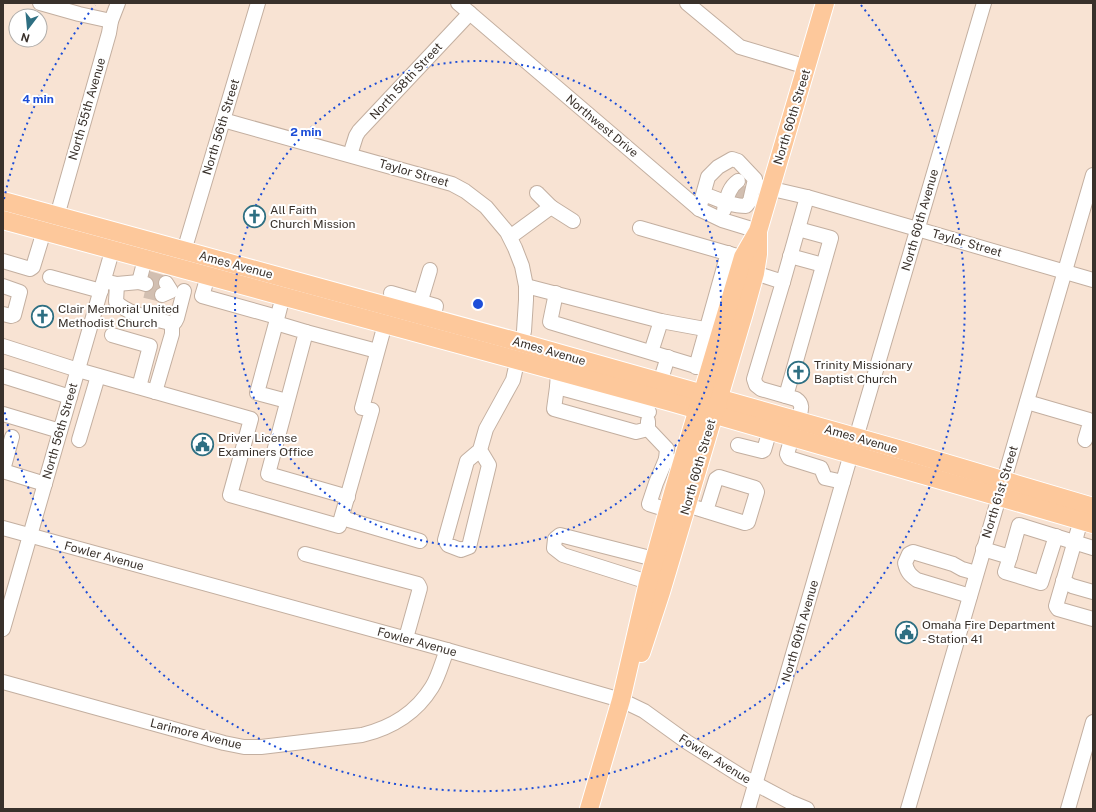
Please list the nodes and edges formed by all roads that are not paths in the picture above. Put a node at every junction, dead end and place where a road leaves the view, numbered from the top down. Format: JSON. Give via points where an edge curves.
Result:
{"nodes":[{"id":1,"x":40,"y":3,"type":"edge"},
{"id":2,"x":118,"y":3,"type":"edge"},
{"id":3,"x":258,"y":3,"type":"edge"},
{"id":4,"x":458,"y":3,"type":"edge"},
{"id":5,"x":687,"y":3,"type":"edge"},
{"id":6,"x":826,"y":3,"type":"edge"},
{"id":7,"x":984,"y":3,"type":"edge"},
{"id":8,"x":470,"y":13,"type":"junction"},
{"id":9,"x":111,"y":21,"type":"junction"},
{"id":10,"x":807,"y":67,"type":"junction"},
{"id":11,"x":223,"y":120,"type":"junction"},
{"id":12,"x":350,"y":155,"type":"junction"},
{"id":13,"x":1093,"y":175,"type":"edge"},
{"id":14,"x":748,"y":192,"type":"junction"},
{"id":15,"x":537,"y":193,"type":"dead end"},
{"id":16,"x":704,"y":194,"type":"junction"},
{"id":17,"x":807,"y":197,"type":"junction"},
{"id":18,"x":3,"y":201,"type":"edge"},
{"id":19,"x":552,"y":207,"type":"junction"},
{"id":20,"x":699,"y":209,"type":"junction"},
{"id":21,"x":57,"y":216,"type":"junction"},
{"id":22,"x":3,"y":220,"type":"edge"},
{"id":23,"x":722,"y":220,"type":"junction"},
{"id":24,"x":573,"y":221,"type":"dead end"},
{"id":25,"x":640,"y":228,"type":"dead end"},
{"id":26,"x":798,"y":229,"type":"junction"},
{"id":27,"x":918,"y":229,"type":"junction"},
{"id":28,"x":44,"y":231,"type":"junction"},
{"id":29,"x":758,"y":231,"type":"junction"},
{"id":30,"x":118,"y":233,"type":"junction"},
{"id":31,"x":510,"y":237,"type":"junction"},
{"id":32,"x":113,"y":250,"type":"junction"},
{"id":33,"x":184,"y":251,"type":"junction"},
{"id":34,"x":736,"y":255,"type":"junction"},
{"id":35,"x":790,"y":256,"type":"junction"},
{"id":36,"x":145,"y":259,"type":"junction"},
{"id":37,"x":3,"y":261,"type":"edge"},
{"id":38,"x":823,"y":265,"type":"junction"},
{"id":39,"x":184,"y":269,"type":"junction"},
{"id":40,"x":430,"y":270,"type":"dead end"},
{"id":41,"x":1065,"y":271,"type":"junction"},
{"id":42,"x":755,"y":273,"type":"junction"},
{"id":43,"x":208,"y":276,"type":"junction"},
{"id":44,"x":50,"y":277,"type":"dead end"},
{"id":45,"x":1093,"y":280,"type":"edge"},
{"id":46,"x":783,"y":282,"type":"junction"},
{"id":47,"x":107,"y":285,"type":"junction"},
{"id":48,"x":3,"y":286,"type":"edge"},
{"id":49,"x":526,"y":286,"type":"junction"},
{"id":50,"x":171,"y":290,"type":"junction"},
{"id":51,"x":391,"y":293,"type":"dead end"},
{"id":52,"x":556,"y":293,"type":"junction"},
{"id":53,"x":202,"y":296,"type":"junction"},
{"id":54,"x":283,"y":296,"type":"junction"},
{"id":55,"x":423,"y":312,"type":"junction"},
{"id":56,"x":9,"y":314,"type":"edge"},
{"id":57,"x":276,"y":320,"type":"junction"},
{"id":58,"x":661,"y":320,"type":"junction"},
{"id":59,"x":170,"y":323,"type":"junction"},
{"id":60,"x":385,"y":324,"type":"junction"},
{"id":61,"x":714,"y":330,"type":"junction"},
{"id":62,"x":306,"y":332,"type":"junction"},
{"id":63,"x":112,"y":335,"type":"dead end"},
{"id":64,"x":3,"y":346,"type":"edge"},
{"id":65,"x":377,"y":351,"type":"junction"},
{"id":66,"x":520,"y":352,"type":"junction"},
{"id":67,"x":651,"y":352,"type":"junction"},
{"id":68,"x":668,"y":358,"type":"junction"},
{"id":69,"x":702,"y":368,"type":"junction"},
{"id":70,"x":78,"y":370,"type":"junction"},
{"id":71,"x":3,"y":376,"type":"edge"},
{"id":72,"x":98,"y":376,"type":"junction"},
{"id":73,"x":558,"y":379,"type":"junction"},
{"id":74,"x":139,"y":387,"type":"junction"},
{"id":75,"x":155,"y":392,"type":"junction"},
{"id":76,"x":782,"y":395,"type":"junction"},
{"id":77,"x":70,"y":397,"type":"junction"},
{"id":78,"x":653,"y":397,"type":"junction"},
{"id":79,"x":287,"y":401,"type":"junction"},
{"id":80,"x":1027,"y":402,"type":"junction"},
{"id":81,"x":708,"y":404,"type":"junction"},
{"id":82,"x":3,"y":414,"type":"edge"},
{"id":83,"x":648,"y":429,"type":"junction"},
{"id":84,"x":795,"y":429,"type":"junction"},
{"id":85,"x":770,"y":430,"type":"junction"},
{"id":86,"x":60,"y":431,"type":"junction"},
{"id":87,"x":12,"y":437,"type":"dead end"},
{"id":88,"x":79,"y":440,"type":"dead end"},
{"id":89,"x":1085,"y":440,"type":"dead end"},
{"id":90,"x":738,"y":445,"type":"dead end"},
{"id":91,"x":854,"y":446,"type":"junction"},
{"id":92,"x":480,"y":450,"type":"junction"},
{"id":93,"x":674,"y":462,"type":"junction"},
{"id":94,"x":3,"y":470,"type":"edge"},
{"id":95,"x":843,"y":482,"type":"junction"},
{"id":96,"x":45,"y":484,"type":"junction"},
{"id":97,"x":1001,"y":488,"type":"junction"},
{"id":98,"x":348,"y":497,"type":"junction"},
{"id":99,"x":687,"y":505,"type":"junction"},
{"id":100,"x":1093,"y":507,"type":"edge"},
{"id":101,"x":668,"y":510,"type":"junction"},
{"id":102,"x":706,"y":511,"type":"dead end"},
{"id":103,"x":342,"y":518,"type":"junction"},
{"id":104,"x":1087,"y":522,"type":"edge"},
{"id":105,"x":3,"y":528,"type":"edge"},
{"id":106,"x":30,"y":536,"type":"junction"},
{"id":107,"x":1054,"y":536,"type":"junction"},
{"id":108,"x":420,"y":540,"type":"dead end"},
{"id":109,"x":1074,"y":542,"type":"junction"},
{"id":110,"x":1093,"y":548,"type":"edge"},
{"id":111,"x":983,"y":549,"type":"junction"},
{"id":112,"x":305,"y":554,"type":"dead end"},
{"id":113,"x":654,"y":560,"type":"junction"},
{"id":114,"x":1008,"y":562,"type":"junction"},
{"id":115,"x":976,"y":573,"type":"junction"},
{"id":116,"x":1063,"y":581,"type":"junction"},
{"id":117,"x":648,"y":582,"type":"junction"},
{"id":118,"x":1093,"y":592,"type":"edge"},
{"id":119,"x":970,"y":596,"type":"junction"},
{"id":120,"x":1093,"y":619,"type":"edge"},
{"id":121,"x":3,"y":629,"type":"edge"},
{"id":122,"x":406,"y":638,"type":"junction"},
{"id":123,"x":447,"y":650,"type":"junction"},
{"id":124,"x":3,"y":682,"type":"edge"},
{"id":125,"x":621,"y":700,"type":"junction"},
{"id":126,"x":1093,"y":722,"type":"edge"},
{"id":127,"x":755,"y":784,"type":"junction"},
{"id":128,"x":589,"y":809,"type":"edge"},
{"id":129,"x":748,"y":809,"type":"edge"},
{"id":130,"x":807,"y":809,"type":"edge"},
{"id":131,"x":908,"y":809,"type":"edge"},
{"id":132,"x":1068,"y":809,"type":"edge"}],
"edges":[{"from":1,"to":9,"type":"street"},
{"from":2,"to":9,"type":"street","name":"North 55th Avenue"},
{"from":3,"to":11,"type":"street","name":"North 56th Street"},
{"from":4,"to":8,"type":"street","name":"Northwest Drive"},
{"from":5,"to":10,"type":"street","via":[[740,47]]},
{"from":6,"to":10,"type":"main road","name":"North 60th Street"},
{"from":7,"to":27,"type":"street","name":"North 60th Avenue"},
{"from":8,"to":12,"type":"street","name":"North 58th Street","via":[[359,130]]},
{"from":8,"to":20,"type":"street","name":"Northwest Drive"},
{"from":9,"to":21,"type":"street","name":"North 55th Avenue"},
{"from":10,"to":14,"type":"main road","name":"North 60th Street"},
{"from":11,"to":12,"type":"street","name":"Taylor Street"},
{"from":11,"to":33,"type":"street","name":"North 56th Street"},
{"from":12,"to":31,"type":"street","name":"Taylor Street","via":[[452,184],[486,207]]},
{"from":13,"to":41,"type":"street","name":"North 61st Street"},
{"from":14,"to":16,"type":"street","name":"Taylor Street"},
{"from":14,"to":16,"type":"street","via":[[738,161],[732,159],[708,177]]},
{"from":14,"to":17,"type":"street","name":"Taylor Street"},
{"from":14,"to":23,"type":"street"},
{"from":14,"to":29,"type":"main road","name":"North 60th Street"},
{"from":15,"to":19,"type":"street"},
{"from":16,"to":20,"type":"street"},
{"from":17,"to":26,"type":"street"},
{"from":17,"to":27,"type":"street","name":"Taylor Street"},
{"from":18,"to":21,"type":"main road","name":"Ames Avenue"},
{"from":19,"to":24,"type":"street"},
{"from":19,"to":31,"type":"street"},
{"from":20,"to":23,"type":"street","name":"Northwest Drive"},
{"from":21,"to":30,"type":"main road","name":"Ames Avenue"},
{"from":22,"to":28,"type":"main road","name":"Ames Avenue"},
{"from":23,"to":29,"type":"street","name":"Northwest Drive"},
{"from":25,"to":34,"type":"street"},
{"from":26,"to":35,"type":"street"},
{"from":26,"to":38,"type":"street","via":[[831,238]]},
{"from":27,"to":41,"type":"street","name":"Taylor Street"},
{"from":27,"to":91,"type":"street","name":"North 60th Avenue"},
{"from":28,"to":32,"type":"main road","name":"Ames Avenue"},
{"from":28,"to":37,"type":"street","via":[[33,267],[30,269]]},
{"from":29,"to":34,"type":"main road","name":"North 60th Street"},
{"from":29,"to":42,"type":"main road","name":"North 60th Street"},
{"from":30,"to":32,"type":"street","name":"North 56th Street"},
{"from":30,"to":33,"type":"main road","name":"Ames Avenue"},
{"from":31,"to":49,"type":"street","name":"Taylor Street","via":[[522,266]]},
{"from":32,"to":36,"type":"main road","name":"Ames Avenue"},
{"from":32,"to":47,"type":"street","name":"North 56th Street"},
{"from":33,"to":55,"type":"main road","name":"Ames Avenue"},
{"from":34,"to":61,"type":"main road","name":"North 60th Street"},
{"from":35,"to":38,"type":"street"},
{"from":35,"to":46,"type":"street"},
{"from":36,"to":39,"type":"main road","name":"Ames Avenue"},
{"from":36,"to":47,"type":"street","via":[[144,284]]},
{"from":38,"to":76,"type":"street","via":[[800,346],[789,354]]},
{"from":39,"to":43,"type":"main road","name":"Ames Avenue"},
{"from":39,"to":50,"type":"street"},
{"from":40,"to":55,"type":"street"},
{"from":41,"to":45,"type":"street","name":"Taylor Street"},
{"from":41,"to":80,"type":"street","name":"North 61st Street"},
{"from":42,"to":46,"type":"street"},
{"from":42,"to":81,"type":"main road","name":"North 60th Street"},
{"from":43,"to":53,"type":"street"},
{"from":43,"to":54,"type":"main road","name":"Ames Avenue"},
{"from":44,"to":47,"type":"street"},
{"from":46,"to":76,"type":"street","via":[[754,379],[761,389]]},
{"from":47,"to":59,"type":"street","via":[[116,302],[126,311]]},
{"from":47,"to":70,"type":"street","name":"North 56th Street"},
{"from":48,"to":56,"type":"street","via":[[20,292]]},
{"from":49,"to":52,"type":"street"},
{"from":49,"to":66,"type":"street","name":"Taylor Street"},
{"from":50,"to":53,"type":"street"},
{"from":50,"to":59,"type":"street","via":[[177,318],[175,322]]},
{"from":51,"to":55,"type":"street"},
{"from":52,"to":58,"type":"street"},
{"from":52,"to":67,"type":"street","via":[[550,322]]},
{"from":53,"to":57,"type":"street"},
{"from":54,"to":57,"type":"street"},
{"from":54,"to":60,"type":"main road","name":"Ames Avenue"},
{"from":55,"to":66,"type":"main road","name":"Ames Avenue"},
{"from":57,"to":62,"type":"street"},
{"from":57,"to":79,"type":"street","via":[[257,393]]},
{"from":58,"to":61,"type":"street"},
{"from":58,"to":67,"type":"street"},
{"from":59,"to":75,"type":"street","via":[[172,334]]},
{"from":60,"to":65,"type":"street"},
{"from":60,"to":66,"type":"main road","name":"Ames Avenue"},
{"from":61,"to":69,"type":"main road","name":"North 60th Street"},
{"from":62,"to":65,"type":"street"},
{"from":62,"to":79,"type":"street"},
{"from":63,"to":74,"type":"street","via":[[150,346]]},
{"from":64,"to":70,"type":"street"},
{"from":65,"to":98,"type":"street","via":[[362,408],[372,410]]},
{"from":66,"to":73,"type":"main road","name":"Ames Avenue"},
{"from":66,"to":78,"type":"main road","name":"Ames Avenue"},
{"from":66,"to":92,"type":"street","name":"Taylor Street","via":[[513,380],[486,429]]},
{"from":67,"to":68,"type":"street"},
{"from":68,"to":69,"type":"street"},
{"from":68,"to":78,"type":"street"},
{"from":69,"to":81,"type":"main road","name":"North 60th Street"},
{"from":70,"to":72,"type":"street"},
{"from":70,"to":77,"type":"street","name":"North 56th Street"},
{"from":71,"to":77,"type":"street"},
{"from":72,"to":74,"type":"street"},
{"from":72,"to":88,"type":"street"},
{"from":73,"to":78,"type":"main road","name":"Ames Avenue"},
{"from":73,"to":83,"type":"street","via":[[554,409],[636,432]]},
{"from":74,"to":75,"type":"street"},
{"from":75,"to":103,"type":"street","via":[[251,419],[230,495],[340,526]]},
{"from":76,"to":84,"type":"street","via":[[796,398],[801,402]]},
{"from":77,"to":86,"type":"street","name":"North 56th Street"},
{"from":78,"to":81,"type":"main road","name":"Ames Avenue"},
{"from":78,"to":83,"type":"street"},
{"from":79,"to":98,"type":"street","via":[[268,474]]},
{"from":80,"to":89,"type":"street","via":[[1089,420]]},
{"from":80,"to":97,"type":"street","name":"North 61st Street"},
{"from":81,"to":84,"type":"main road","name":"Ames Avenue"},
{"from":81,"to":85,"type":"main road","name":"Ames Avenue"},
{"from":81,"to":93,"type":"main road","name":"North 60th Street"},
{"from":81,"to":99,"type":"main road","name":"North 60th Street"},
{"from":82,"to":86,"type":"street"},
{"from":83,"to":93,"type":"street","via":[[667,449]]},
{"from":84,"to":85,"type":"main road","name":"Ames Avenue"},
{"from":84,"to":91,"type":"main road","name":"Ames Avenue"},
{"from":84,"to":95,"type":"street","via":[[787,454],[789,458],[821,468],[826,478]]},
{"from":85,"to":90,"type":"street","via":[[762,452]]},
{"from":86,"to":96,"type":"street","name":"North 56th Street"},
{"from":87,"to":94,"type":"street"},
{"from":91,"to":95,"type":"street","name":"North 60th Avenue"},
{"from":91,"to":97,"type":"main road","name":"Ames Avenue"},
{"from":92,"to":92,"type":"street","via":[[467,461],[445,540],[448,546],[461,550],[469,547],[489,465]]},
{"from":93,"to":101,"type":"main road","name":"North 60th Street"},
{"from":93,"to":101,"type":"street","via":[[656,483],[649,504]]},
{"from":94,"to":96,"type":"street"},
{"from":95,"to":127,"type":"street","name":"North 60th Avenue"},
{"from":96,"to":106,"type":"street","name":"North 56th Street"},
{"from":97,"to":100,"type":"main road","name":"Ames Avenue"},
{"from":97,"to":104,"type":"main road","name":"Ames Avenue"},
{"from":97,"to":111,"type":"street","name":"North 61st Street"},
{"from":98,"to":103,"type":"street"},
{"from":99,"to":102,"type":"street"},
{"from":99,"to":125,"type":"main road","name":"North 60th Street","via":[[646,641]]},
{"from":101,"to":113,"type":"main road","name":"North 60th Street"},
{"from":103,"to":108,"type":"street"},
{"from":104,"to":109,"type":"street"},
{"from":105,"to":106,"type":"street","name":"Fowler Avenue"},
{"from":106,"to":121,"type":"street","name":"North 56th Street"},
{"from":106,"to":122,"type":"street","name":"Fowler Avenue"},
{"from":107,"to":109,"type":"street"},
{"from":107,"to":114,"type":"street","via":[[1042,568],[1034,576]]},
{"from":107,"to":114,"type":"street","via":[[1019,525]]},
{"from":109,"to":110,"type":"street"},
{"from":109,"to":116,"type":"street"},
{"from":111,"to":114,"type":"street"},
{"from":111,"to":115,"type":"street","name":"North 61st Street"},
{"from":112,"to":122,"type":"street","via":[[418,584],[420,588]]},
{"from":113,"to":117,"type":"main road","name":"North 60th Street"},
{"from":113,"to":117,"type":"street","via":[[560,535],[555,539],[554,548],[563,555]]},
{"from":115,"to":119,"type":"street","name":"North 61st Street"},
{"from":115,"to":119,"type":"street","via":[[913,552],[904,564],[910,575],[917,580]]},
{"from":116,"to":118,"type":"street"},
{"from":116,"to":120,"type":"street","via":[[1056,606],[1058,609]]},
{"from":117,"to":125,"type":"main road","name":"North 60th Street"},
{"from":119,"to":131,"type":"street","name":"North 61st Street"},
{"from":122,"to":123,"type":"street","name":"Fowler Avenue"},
{"from":123,"to":124,"type":"street","name":"Larimore Avenue","via":[[437,678],[426,696],[411,712],[389,726],[362,735],[261,747],[224,743]]},
{"from":123,"to":125,"type":"street","name":"Fowler Avenue"},
{"from":125,"to":127,"type":"street","name":"Fowler Avenue","via":[[644,711],[687,742]]},
{"from":125,"to":128,"type":"main road","name":"North 60th Street"},
{"from":126,"to":132,"type":"street"},
{"from":127,"to":129,"type":"street","name":"North 60th Avenue"},
{"from":127,"to":130,"type":"street","name":"Fowler Avenue"}]}
